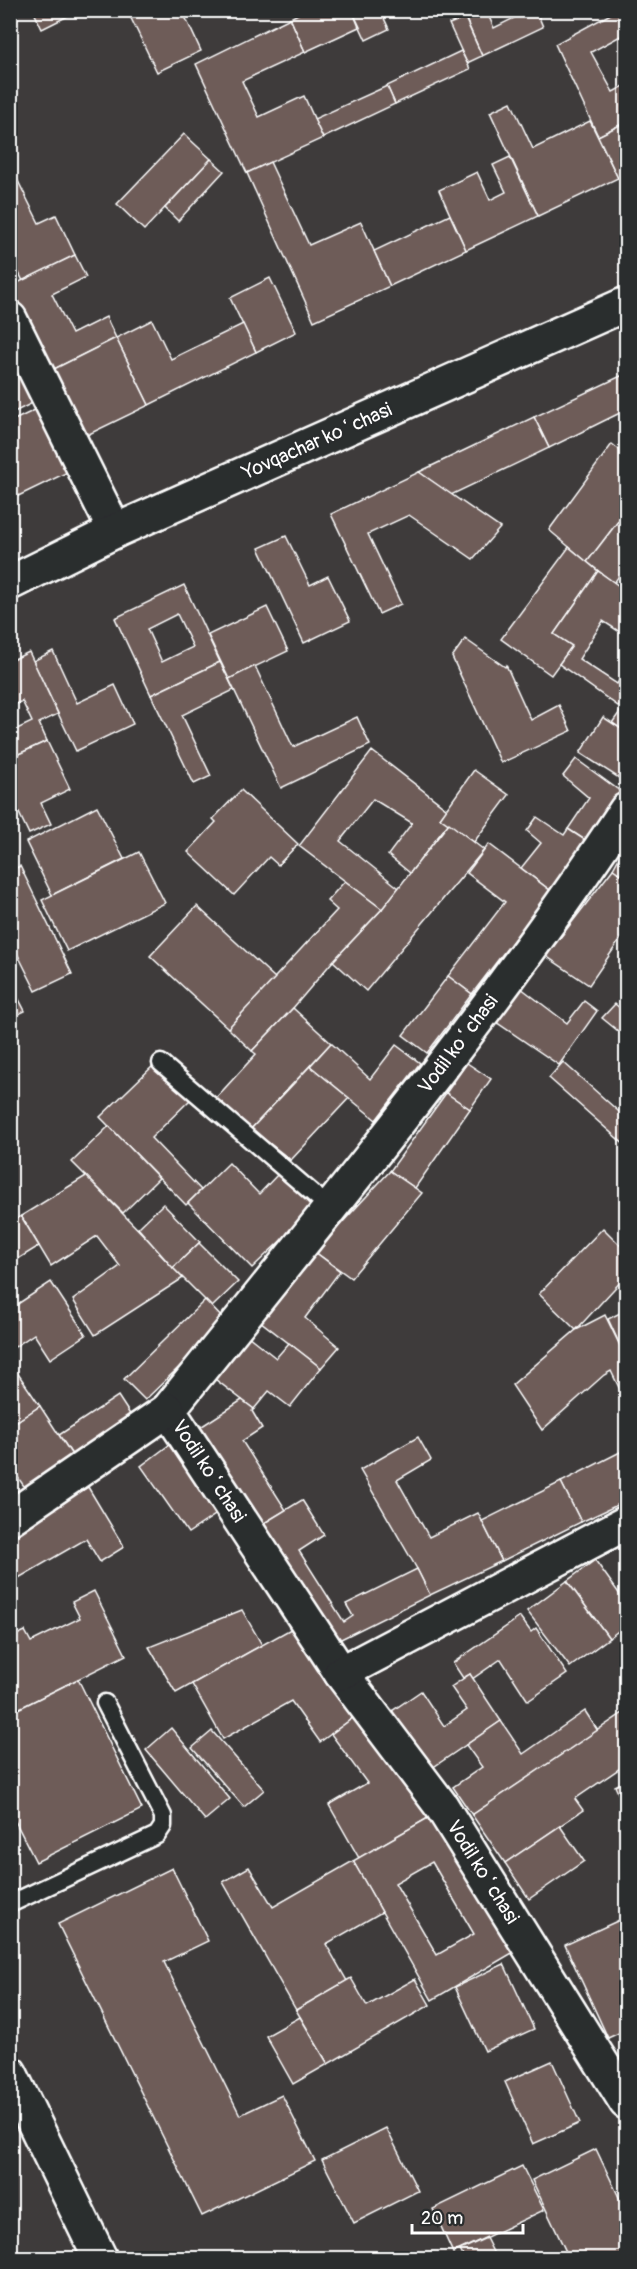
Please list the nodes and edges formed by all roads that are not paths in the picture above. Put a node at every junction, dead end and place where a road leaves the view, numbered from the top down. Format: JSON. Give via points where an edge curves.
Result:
{"nodes":[{"id":1,"x":627,"y":304,"type":"edge"},
{"id":2,"x":10,"y":319,"type":"edge"},
{"id":3,"x":115,"y":531,"type":"junction"},
{"id":4,"x":10,"y":583,"type":"edge"},
{"id":5,"x":627,"y":810,"type":"edge"},
{"id":6,"x":161,"y":1063,"type":"dead end"},
{"id":7,"x":330,"y":1208,"type":"junction"},
{"id":8,"x":168,"y":1410,"type":"junction"},
{"id":9,"x":10,"y":1518,"type":"edge"},
{"id":10,"x":627,"y":1523,"type":"edge"},
{"id":11,"x":341,"y":1673,"type":"junction"},
{"id":12,"x":105,"y":1703,"type":"dead end"},
{"id":13,"x":10,"y":1904,"type":"edge"},
{"id":14,"x":10,"y":2073,"type":"edge"},
{"id":15,"x":627,"y":2102,"type":"edge"},
{"id":16,"x":100,"y":2259,"type":"edge"}],
"edges":[{"from":1,"to":3,"type":"street","name":"Yovqachar koʻchasi"},
{"from":2,"to":3,"type":"street"},
{"from":3,"to":4,"type":"street","name":"Yovqachar koʻchasi"},
{"from":5,"to":7,"type":"street","name":"Vodil koʻchasi","via":[[567,900]]},
{"from":6,"to":7,"type":"lane"},
{"from":7,"to":8,"type":"street","name":"Vodil koʻchasi"},
{"from":8,"to":9,"type":"street"},
{"from":8,"to":11,"type":"street","name":"Vodil koʻchasi"},
{"from":10,"to":11,"type":"street"},
{"from":11,"to":15,"type":"street","name":"Vodil koʻchasi","via":[[442,1807]]},
{"from":12,"to":13,"type":"lane","via":[[163,1816],[163,1826],[157,1835]]},
{"from":14,"to":16,"type":"street"}]}
